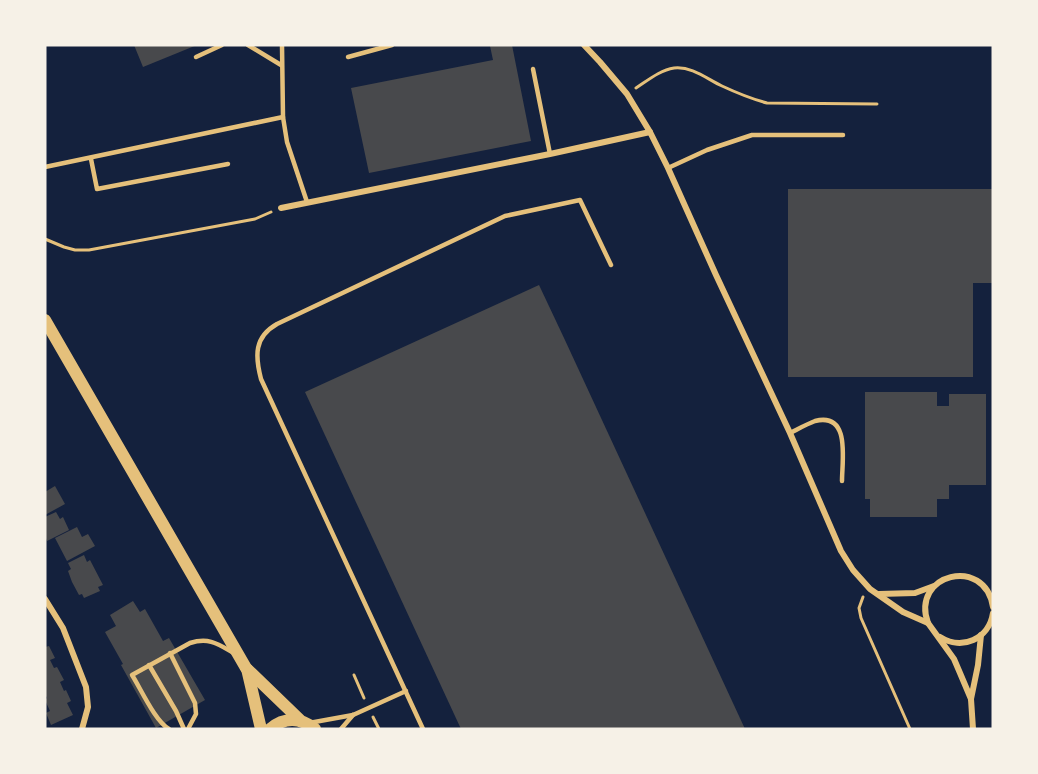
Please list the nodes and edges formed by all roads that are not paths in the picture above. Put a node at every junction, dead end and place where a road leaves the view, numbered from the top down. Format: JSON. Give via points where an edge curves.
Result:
{"nodes":[{"id":1,"x":222,"y":45,"type":"edge"},
{"id":2,"x":248,"y":45,"type":"edge"},
{"id":3,"x":282,"y":45,"type":"edge"},
{"id":4,"x":392,"y":45,"type":"edge"},
{"id":5,"x":584,"y":45,"type":"edge"},
{"id":6,"x":196,"y":57,"type":"dead end"},
{"id":7,"x":348,"y":57,"type":"dead end"},
{"id":8,"x":281,"y":65,"type":"junction"},
{"id":9,"x":533,"y":69,"type":"dead end"},
{"id":10,"x":283,"y":117,"type":"junction"},
{"id":11,"x":650,"y":132,"type":"junction"},
{"id":12,"x":843,"y":135,"type":"dead end"},
{"id":13,"x":550,"y":154,"type":"junction"},
{"id":14,"x":91,"y":159,"type":"junction"},
{"id":15,"x":228,"y":164,"type":"dead end"},
{"id":16,"x":45,"y":167,"type":"edge"},
{"id":17,"x":668,"y":168,"type":"junction"},
{"id":18,"x":307,"y":202,"type":"junction"},
{"id":19,"x":281,"y":208,"type":"road end"},
{"id":20,"x":611,"y":265,"type":"dead end"},
{"id":21,"x":45,"y":320,"type":"edge"},
{"id":22,"x":790,"y":433,"type":"junction"},
{"id":23,"x":842,"y":481,"type":"dead end"},
{"id":24,"x":934,"y":586,"type":"junction"},
{"id":25,"x":879,"y":594,"type":"junction"},
{"id":26,"x":45,"y":599,"type":"edge"},
{"id":27,"x":993,"y":606,"type":"edge"},
{"id":28,"x":993,"y":612,"type":"edge"},
{"id":29,"x":928,"y":623,"type":"junction"},
{"id":30,"x":981,"y":635,"type":"junction"},
{"id":31,"x":939,"y":637,"type":"junction"},
{"id":32,"x":170,"y":653,"type":"junction"},
{"id":33,"x":239,"y":656,"type":"junction"},
{"id":34,"x":149,"y":665,"type":"junction"},
{"id":35,"x":246,"y":668,"type":"junction"},
{"id":36,"x":406,"y":691,"type":"junction"},
{"id":37,"x":971,"y":699,"type":"junction"},
{"id":38,"x":353,"y":715,"type":"junction"},
{"id":39,"x":307,"y":724,"type":"edge"},
{"id":40,"x":82,"y":729,"type":"edge"},
{"id":41,"x":169,"y":729,"type":"edge"},
{"id":42,"x":186,"y":729,"type":"edge"},
{"id":43,"x":261,"y":729,"type":"edge"},
{"id":44,"x":270,"y":729,"type":"edge"},
{"id":45,"x":341,"y":729,"type":"edge"},
{"id":46,"x":423,"y":729,"type":"edge"},
{"id":47,"x":973,"y":729,"type":"edge"}],
"edges":[{"from":1,"to":6,"type":"lane"},
{"from":2,"to":8,"type":"lane"},
{"from":3,"to":8,"type":"lane"},
{"from":4,"to":7,"type":"lane"},
{"from":5,"to":11,"type":"street","via":[[627,94]]},
{"from":8,"to":10,"type":"lane"},
{"from":9,"to":13,"type":"lane"},
{"from":10,"to":14,"type":"lane"},
{"from":10,"to":18,"type":"lane"},
{"from":11,"to":13,"type":"street"},
{"from":11,"to":17,"type":"street"},
{"from":12,"to":17,"type":"lane","via":[[752,135]]},
{"from":13,"to":18,"type":"street"},
{"from":14,"to":15,"type":"lane","via":[[97,189]]},
{"from":14,"to":16,"type":"lane"},
{"from":17,"to":22,"type":"street"},
{"from":18,"to":19,"type":"street"},
{"from":20,"to":36,"type":"lane","via":[[580,200],[505,216],[277,324],[259,344],[261,379]]},
{"from":21,"to":33,"type":"main road"},
{"from":22,"to":23,"type":"lane","via":[[822,420],[831,420],[838,426],[842,438]]},
{"from":22,"to":25,"type":"street","via":[[841,551],[853,570]]},
{"from":24,"to":25,"type":"street","via":[[915,593]]},
{"from":24,"to":27,"type":"street","via":[[947,578],[970,577],[988,591]]},
{"from":24,"to":29,"type":"street","via":[[925,604]]},
{"from":25,"to":29,"type":"street","via":[[903,612]]},
{"from":26,"to":40,"type":"street","via":[[63,628],[86,687],[88,707]]},
{"from":28,"to":30,"type":"street"},
{"from":29,"to":31,"type":"street"},
{"from":30,"to":31,"type":"street","via":[[964,643]]},
{"from":30,"to":37,"type":"street"},
{"from":31,"to":37,"type":"street","via":[[955,661]]},
{"from":32,"to":33,"type":"lane","via":[[208,640]]},
{"from":32,"to":34,"type":"lane"},
{"from":32,"to":42,"type":"lane","via":[[195,703],[196,714]]},
{"from":33,"to":35,"type":"main road"},
{"from":34,"to":41,"type":"lane","via":[[132,675]]},
{"from":34,"to":42,"type":"lane"},
{"from":35,"to":39,"type":"main road"},
{"from":35,"to":43,"type":"main road"},
{"from":36,"to":38,"type":"lane"},
{"from":36,"to":46,"type":"lane"},
{"from":37,"to":47,"type":"street"},
{"from":38,"to":39,"type":"lane"},
{"from":38,"to":45,"type":"lane"},
{"from":39,"to":44,"type":"main road","via":[[291,719]]}]}
